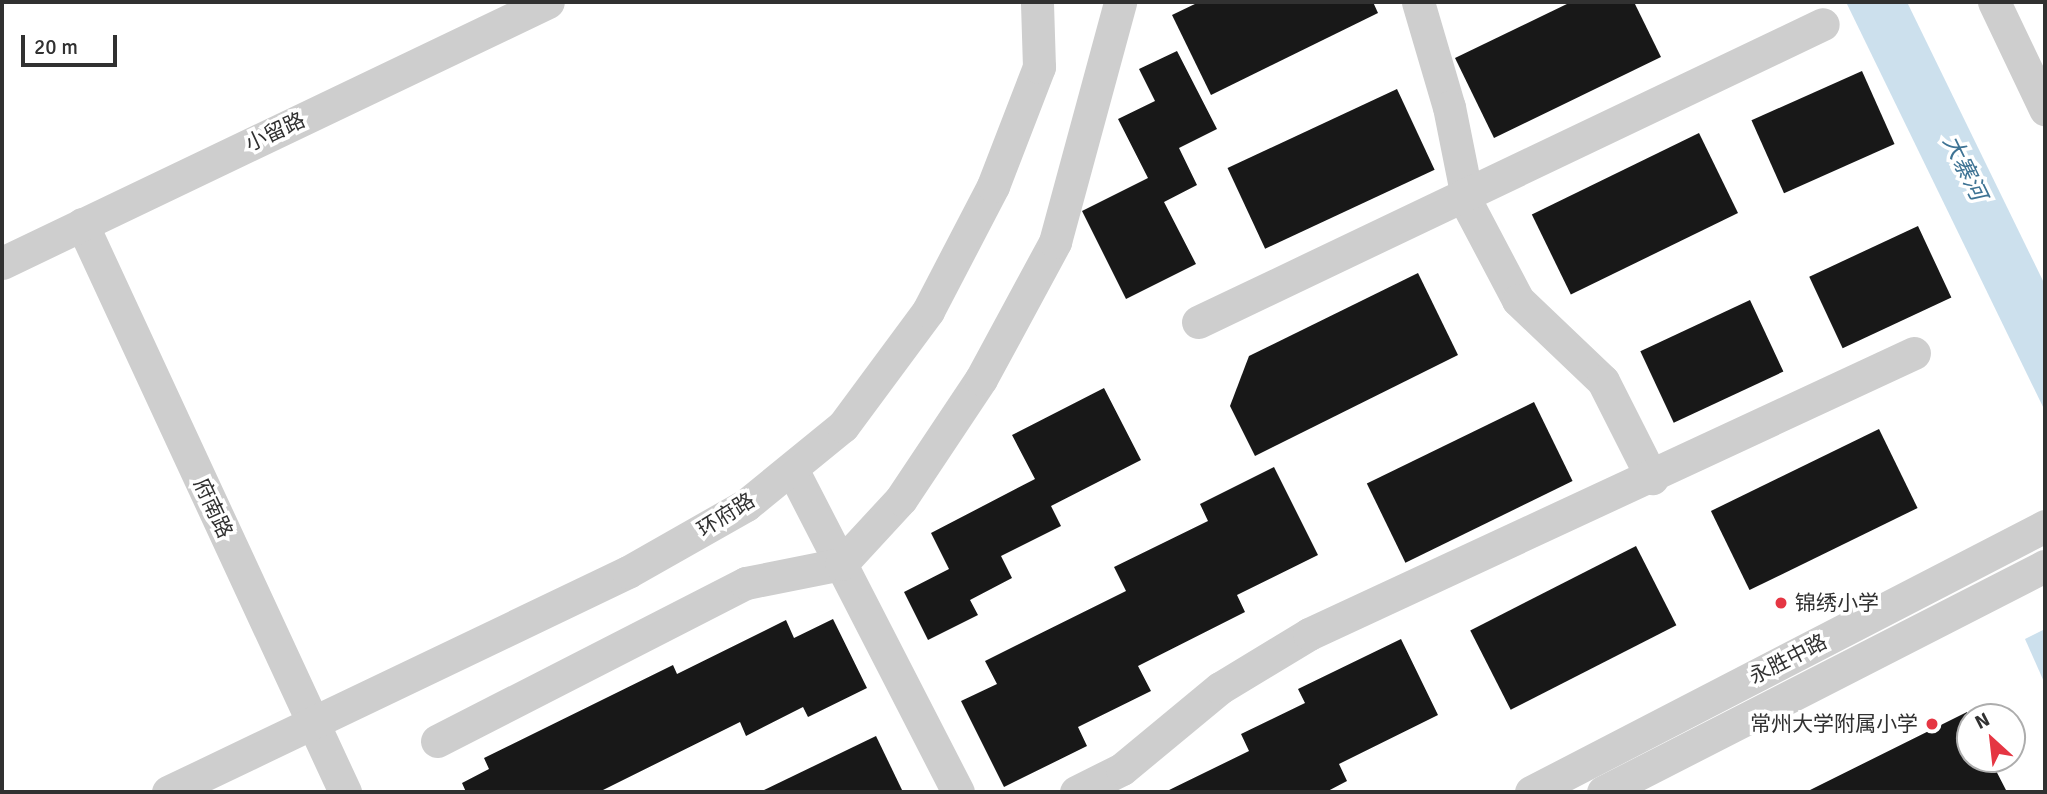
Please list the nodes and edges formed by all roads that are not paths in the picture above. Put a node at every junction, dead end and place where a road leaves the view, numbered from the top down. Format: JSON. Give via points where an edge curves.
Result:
{"nodes":[{"id":1,"x":548,"y":2,"type":"edge"},
{"id":2,"x":1037,"y":2,"type":"edge"},
{"id":3,"x":1120,"y":2,"type":"edge"},
{"id":4,"x":1418,"y":2,"type":"edge"},
{"id":5,"x":1994,"y":2,"type":"edge"},
{"id":6,"x":1823,"y":24,"type":"dead end"},
{"id":7,"x":2045,"y":110,"type":"edge"},
{"id":8,"x":1466,"y":194,"type":"junction"},
{"id":9,"x":82,"y":224,"type":"junction"},
{"id":10,"x":2,"y":263,"type":"edge"},
{"id":11,"x":1198,"y":322,"type":"dead end"},
{"id":12,"x":1913,"y":354,"type":"dead end"},
{"id":13,"x":792,"y":469,"type":"junction"},
{"id":14,"x":1652,"y":478,"type":"junction"},
{"id":15,"x":2045,"y":526,"type":"edge"},
{"id":16,"x":841,"y":565,"type":"junction"},
{"id":17,"x":2045,"y":566,"type":"edge"},
{"id":18,"x":314,"y":726,"type":"junction"},
{"id":19,"x":437,"y":741,"type":"dead end"},
{"id":20,"x":167,"y":792,"type":"edge"},
{"id":21,"x":345,"y":792,"type":"edge"},
{"id":22,"x":958,"y":792,"type":"edge"},
{"id":23,"x":1076,"y":792,"type":"edge"},
{"id":24,"x":1531,"y":792,"type":"edge"},
{"id":25,"x":1603,"y":792,"type":"edge"}],
"edges":[{"from":1,"to":9,"type":"street","name":"小留路"},
{"from":2,"to":13,"type":"street","name":"环府路","via":[[1039,67],[993,186],[929,311],[843,426]]},
{"from":3,"to":16,"type":"street","via":[[1055,242],[981,379],[901,499]]},
{"from":4,"to":8,"type":"street"},
{"from":5,"to":7,"type":"street"},
{"from":6,"to":8,"type":"street"},
{"from":8,"to":11,"type":"street"},
{"from":8,"to":14,"type":"street","via":[[1518,300],[1603,381]]},
{"from":9,"to":10,"type":"street","name":"小留路"},
{"from":9,"to":18,"type":"street","name":"府南路"},
{"from":12,"to":14,"type":"street"},
{"from":13,"to":16,"type":"street"},
{"from":13,"to":18,"type":"street","name":"环府路","via":[[746,505],[628,572]]},
{"from":14,"to":23,"type":"street","via":[[1309,634],[1220,688],[1122,769]]},
{"from":15,"to":24,"type":"street","name":"永胜中路"},
{"from":16,"to":19,"type":"street","via":[[746,583]]},
{"from":16,"to":22,"type":"street"},
{"from":17,"to":25,"type":"street","name":"永胜中路"},
{"from":18,"to":20,"type":"street","name":"环府路"},
{"from":18,"to":21,"type":"street","name":"府南路"}]}
